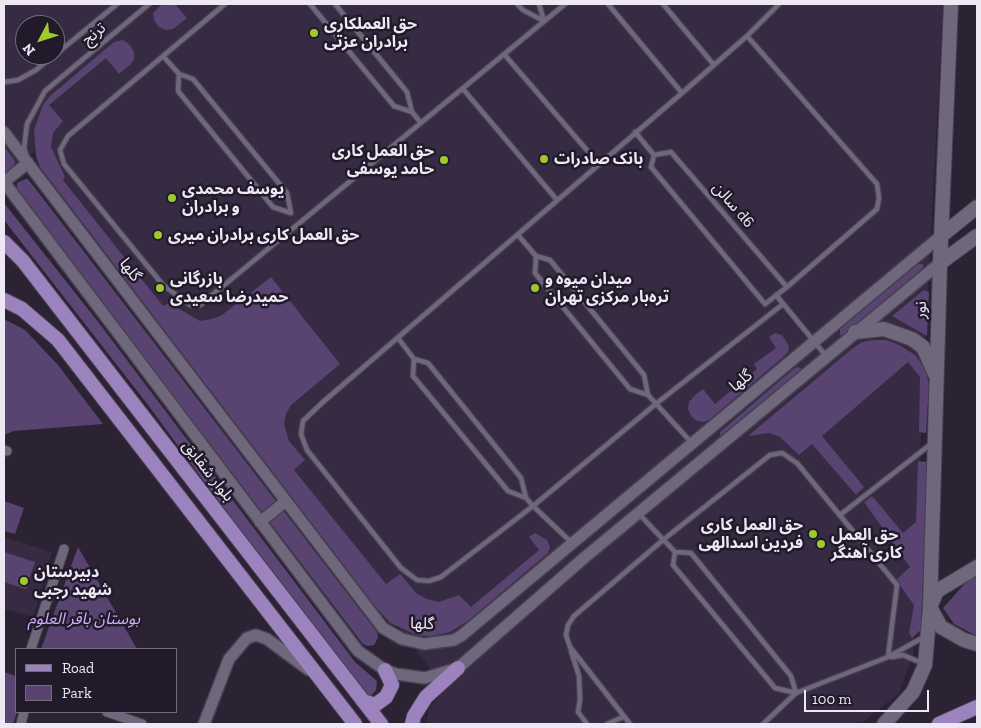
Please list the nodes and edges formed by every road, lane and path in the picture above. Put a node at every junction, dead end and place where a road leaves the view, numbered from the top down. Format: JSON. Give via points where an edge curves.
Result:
{"nodes":[{"id":1,"x":117,"y":4,"type":"edge"},
{"id":2,"x":149,"y":4,"type":"edge"},
{"id":3,"x":225,"y":4,"type":"edge"},
{"id":4,"x":310,"y":4,"type":"edge"},
{"id":5,"x":335,"y":4,"type":"edge"},
{"id":6,"x":517,"y":4,"type":"edge"},
{"id":7,"x":540,"y":4,"type":"edge"},
{"id":8,"x":565,"y":4,"type":"edge"},
{"id":9,"x":608,"y":4,"type":"edge"},
{"id":10,"x":664,"y":4,"type":"edge"},
{"id":11,"x":779,"y":4,"type":"edge"},
{"id":12,"x":951,"y":4,"type":"edge"},
{"id":13,"x":544,"y":21,"type":"junction"},
{"id":14,"x":747,"y":36,"type":"junction"},
{"id":15,"x":65,"y":47,"type":"edge"},
{"id":16,"x":504,"y":54,"type":"junction"},
{"id":17,"x":163,"y":56,"type":"junction"},
{"id":18,"x":714,"y":64,"type":"junction"},
{"id":19,"x":41,"y":65,"type":"edge"},
{"id":20,"x":179,"y":74,"type":"junction"},
{"id":21,"x":4,"y":82,"type":"edge"},
{"id":22,"x":463,"y":88,"type":"junction"},
{"id":23,"x":682,"y":93,"type":"junction"},
{"id":24,"x":412,"y":112,"type":"junction"},
{"id":25,"x":420,"y":123,"type":"junction"},
{"id":26,"x":4,"y":132,"type":"edge"},
{"id":27,"x":635,"y":132,"type":"junction"},
{"id":28,"x":654,"y":155,"type":"junction"},
{"id":29,"x":28,"y":163,"type":"junction"},
{"id":30,"x":598,"y":163,"type":"junction"},
{"id":31,"x":4,"y":182,"type":"edge"},
{"id":32,"x":557,"y":200,"type":"junction"},
{"id":33,"x":977,"y":207,"type":"edge"},
{"id":34,"x":291,"y":213,"type":"junction"},
{"id":35,"x":299,"y":223,"type":"junction"},
{"id":36,"x":518,"y":235,"type":"junction"},
{"id":37,"x":941,"y":236,"type":"junction"},
{"id":38,"x":977,"y":236,"type":"edge"},
{"id":39,"x":4,"y":242,"type":"edge"},
{"id":40,"x":536,"y":256,"type":"junction"},
{"id":41,"x":940,"y":263,"type":"junction"},
{"id":42,"x":788,"y":288,"type":"junction"},
{"id":43,"x":776,"y":295,"type":"junction"},
{"id":44,"x":4,"y":300,"type":"edge"},
{"id":45,"x":783,"y":304,"type":"junction"},
{"id":46,"x":855,"y":332,"type":"junction"},
{"id":47,"x":398,"y":338,"type":"junction"},
{"id":48,"x":814,"y":342,"type":"junction"},
{"id":49,"x":826,"y":356,"type":"junction"},
{"id":50,"x":414,"y":359,"type":"junction"},
{"id":51,"x":936,"y":377,"type":"junction"},
{"id":52,"x":648,"y":395,"type":"junction"},
{"id":53,"x":657,"y":403,"type":"junction"},
{"id":54,"x":934,"y":441,"type":"junction"},
{"id":55,"x":692,"y":443,"type":"junction"},
{"id":56,"x":704,"y":458,"type":"junction"},
{"id":57,"x":526,"y":498,"type":"junction"},
{"id":58,"x":626,"y":498,"type":"junction"},
{"id":59,"x":286,"y":501,"type":"junction"},
{"id":60,"x":533,"y":506,"type":"junction"},
{"id":61,"x":638,"y":513,"type":"junction"},
{"id":62,"x":840,"y":515,"type":"junction"},
{"id":63,"x":260,"y":522,"type":"junction"},
{"id":64,"x":663,"y":540,"type":"junction"},
{"id":65,"x":572,"y":543,"type":"junction"},
{"id":66,"x":64,"y":549,"type":"dead end"},
{"id":67,"x":675,"y":552,"type":"junction"},
{"id":68,"x":584,"y":558,"type":"junction"},
{"id":69,"x":977,"y":567,"type":"edge"},
{"id":70,"x":929,"y":612,"type":"junction"},
{"id":71,"x":927,"y":635,"type":"junction"},
{"id":72,"x":977,"y":644,"type":"edge"},
{"id":73,"x":31,"y":648,"type":"edge"},
{"id":74,"x":570,"y":648,"type":"junction"},
{"id":75,"x":888,"y":657,"type":"junction"},
{"id":76,"x":925,"y":665,"type":"junction"},
{"id":77,"x":458,"y":668,"type":"junction"},
{"id":78,"x":385,"y":670,"type":"junction"},
{"id":79,"x":323,"y":683,"type":"junction"},
{"id":80,"x":796,"y":693,"type":"junction"},
{"id":81,"x":363,"y":701,"type":"junction"},
{"id":82,"x":977,"y":707,"type":"edge"},
{"id":83,"x":110,"y":713,"type":"edge"},
{"id":84,"x":624,"y":717,"type":"junction"},
{"id":85,"x":142,"y":724,"type":"edge"},
{"id":86,"x":204,"y":724,"type":"edge"},
{"id":87,"x":355,"y":724,"type":"edge"},
{"id":88,"x":381,"y":724,"type":"edge"},
{"id":89,"x":412,"y":724,"type":"edge"},
{"id":90,"x":587,"y":724,"type":"edge"},
{"id":91,"x":607,"y":724,"type":"edge"},
{"id":92,"x":630,"y":724,"type":"edge"},
{"id":93,"x":763,"y":724,"type":"edge"},
{"id":94,"x":884,"y":724,"type":"edge"},
{"id":95,"x":939,"y":724,"type":"edge"}],
"edges":[{"from":1,"to":15,"type":"lane","name":"ترنج"},
{"from":2,"to":29,"type":"lane","name":"ترنج","via":[[45,91],[27,124],[24,148]]},
{"from":3,"to":17,"type":"lane"},
{"from":4,"to":24,"type":"lane","via":[[394,106]]},
{"from":5,"to":24,"type":"lane","via":[[407,92]]},
{"from":6,"to":13,"type":"lane"},
{"from":7,"to":13,"type":"lane"},
{"from":8,"to":13,"type":"lane"},
{"from":9,"to":23,"type":"lane"},
{"from":10,"to":18,"type":"lane"},
{"from":11,"to":14,"type":"lane"},
{"from":12,"to":37,"type":"main road","name":"نور"},
{"from":13,"to":16,"type":"lane"},
{"from":14,"to":18,"type":"lane"},
{"from":14,"to":42,"type":"lane","via":[[878,184],[877,209]]},
{"from":16,"to":22,"type":"lane"},
{"from":16,"to":30,"type":"lane"},
{"from":17,"to":20,"type":"lane"},
{"from":17,"to":35,"type":"lane","via":[[68,136],[60,150],[64,164],[163,285],[190,305],[200,305]]},
{"from":18,"to":23,"type":"lane"},
{"from":19,"to":21,"type":"lane","name":"ترنج","via":[[18,80]]},
{"from":20,"to":34,"type":"lane","via":[[193,79],[286,193]]},
{"from":20,"to":34,"type":"lane","via":[[178,91],[184,99],[273,207]]},
{"from":22,"to":25,"type":"lane"},
{"from":22,"to":32,"type":"lane"},
{"from":23,"to":27,"type":"lane"},
{"from":24,"to":25,"type":"lane"},
{"from":25,"to":35,"type":"lane"},
{"from":26,"to":29,"type":"street","name":"گلها"},
{"from":27,"to":28,"type":"lane"},
{"from":27,"to":30,"type":"lane"},
{"from":28,"to":42,"type":"lane","name":"سالن d6","via":[[672,152]]},
{"from":28,"to":43,"type":"lane","via":[[651,167],[764,304]]},
{"from":29,"to":31,"type":"street"},
{"from":29,"to":59,"type":"street","name":"گلها"},
{"from":30,"to":32,"type":"lane"},
{"from":31,"to":63,"type":"street"},
{"from":32,"to":36,"type":"lane"},
{"from":33,"to":37,"type":"main road"},
{"from":34,"to":35,"type":"lane"},
{"from":36,"to":40,"type":"lane"},
{"from":36,"to":47,"type":"lane"},
{"from":37,"to":41,"type":"main road","name":"نور"},
{"from":37,"to":48,"type":"street","name":"گلها"},
{"from":38,"to":41,"type":"main road"},
{"from":39,"to":81,"type":"main road","name":"بلوار شقایق","via":[[23,260]]},
{"from":40,"to":52,"type":"lane","via":[[550,260],[644,375]]},
{"from":40,"to":52,"type":"lane","via":[[535,273],[630,388]]},
{"from":41,"to":46,"type":"street"},
{"from":41,"to":51,"type":"main road","name":"نور"},
{"from":42,"to":43,"type":"lane"},
{"from":43,"to":45,"type":"lane"},
{"from":44,"to":79,"type":"main road","via":[[22,309],[58,340]]},
{"from":45,"to":48,"type":"lane"},
{"from":45,"to":53,"type":"lane"},
{"from":46,"to":49,"type":"street"},
{"from":46,"to":51,"type":"main road","via":[[884,329],[912,339],[923,347]]},
{"from":47,"to":50,"type":"lane"},
{"from":47,"to":60,"type":"lane","via":[[303,421],[301,434],[307,450],[401,568],[417,580],[441,577]]},
{"from":48,"to":49,"type":"lane"},
{"from":48,"to":55,"type":"street","name":"گلها"},
{"from":49,"to":56,"type":"street"},
{"from":50,"to":57,"type":"lane","via":[[428,363],[521,478]]},
{"from":50,"to":57,"type":"lane","via":[[413,376],[508,491]]},
{"from":51,"to":54,"type":"main road","name":"نور"},
{"from":52,"to":53,"type":"lane"},
{"from":53,"to":55,"type":"lane"},
{"from":53,"to":60,"type":"lane"},
{"from":54,"to":62,"type":"lane"},
{"from":54,"to":70,"type":"main road","name":"نور"},
{"from":55,"to":56,"type":"street"},
{"from":55,"to":58,"type":"street","name":"گلها"},
{"from":56,"to":61,"type":"street"},
{"from":57,"to":60,"type":"lane"},
{"from":58,"to":61,"type":"street"},
{"from":58,"to":65,"type":"street","name":"گلها"},
{"from":59,"to":63,"type":"street"},
{"from":59,"to":65,"type":"street","name":"گلها","via":[[383,628],[402,640],[424,644],[461,636]]},
{"from":60,"to":65,"type":"lane"},
{"from":61,"to":64,"type":"lane"},
{"from":61,"to":68,"type":"street"},
{"from":62,"to":64,"type":"lane","via":[[797,463],[776,454],[770,455]]},
{"from":62,"to":75,"type":"lane","via":[[897,585]]},
{"from":63,"to":78,"type":"street","via":[[358,651]]},
{"from":64,"to":67,"type":"lane"},
{"from":64,"to":74,"type":"lane","via":[[574,616],[566,636]]},
{"from":65,"to":68,"type":"street"},
{"from":66,"to":73,"type":"street"},
{"from":67,"to":80,"type":"lane","via":[[691,553],[791,676]]},
{"from":67,"to":80,"type":"lane","via":[[673,565],[774,688]]},
{"from":68,"to":77,"type":"street"},
{"from":69,"to":70,"type":"main road","via":[[937,591]]},
{"from":70,"to":71,"type":"main road","name":"نور"},
{"from":70,"to":72,"type":"main road","via":[[941,627]]},
{"from":71,"to":75,"type":"lane"},
{"from":71,"to":76,"type":"main road","name":"نور"},
{"from":74,"to":84,"type":"lane"},
{"from":74,"to":90,"type":"lane","via":[[579,676],[578,712]]},
{"from":75,"to":76,"type":"lane","via":[[903,655]]},
{"from":75,"to":80,"type":"lane"},
{"from":76,"to":94,"type":"main road","via":[[913,692]]},
{"from":77,"to":78,"type":"street","via":[[425,678]]},
{"from":77,"to":89,"type":"main road","via":[[426,697]]},
{"from":78,"to":81,"type":"main road","via":[[392,685],[386,697],[378,704]]},
{"from":79,"to":86,"type":"street","via":[[267,639],[256,635],[247,638],[229,659]]},
{"from":79,"to":87,"type":"main road"},
{"from":80,"to":93,"type":"lane"},
{"from":81,"to":88,"type":"main road","name":"بلوار شقایق"},
{"from":82,"to":95,"type":"main road"},
{"from":83,"to":85,"type":"street"},
{"from":84,"to":91,"type":"lane"},
{"from":84,"to":92,"type":"lane"}]}
